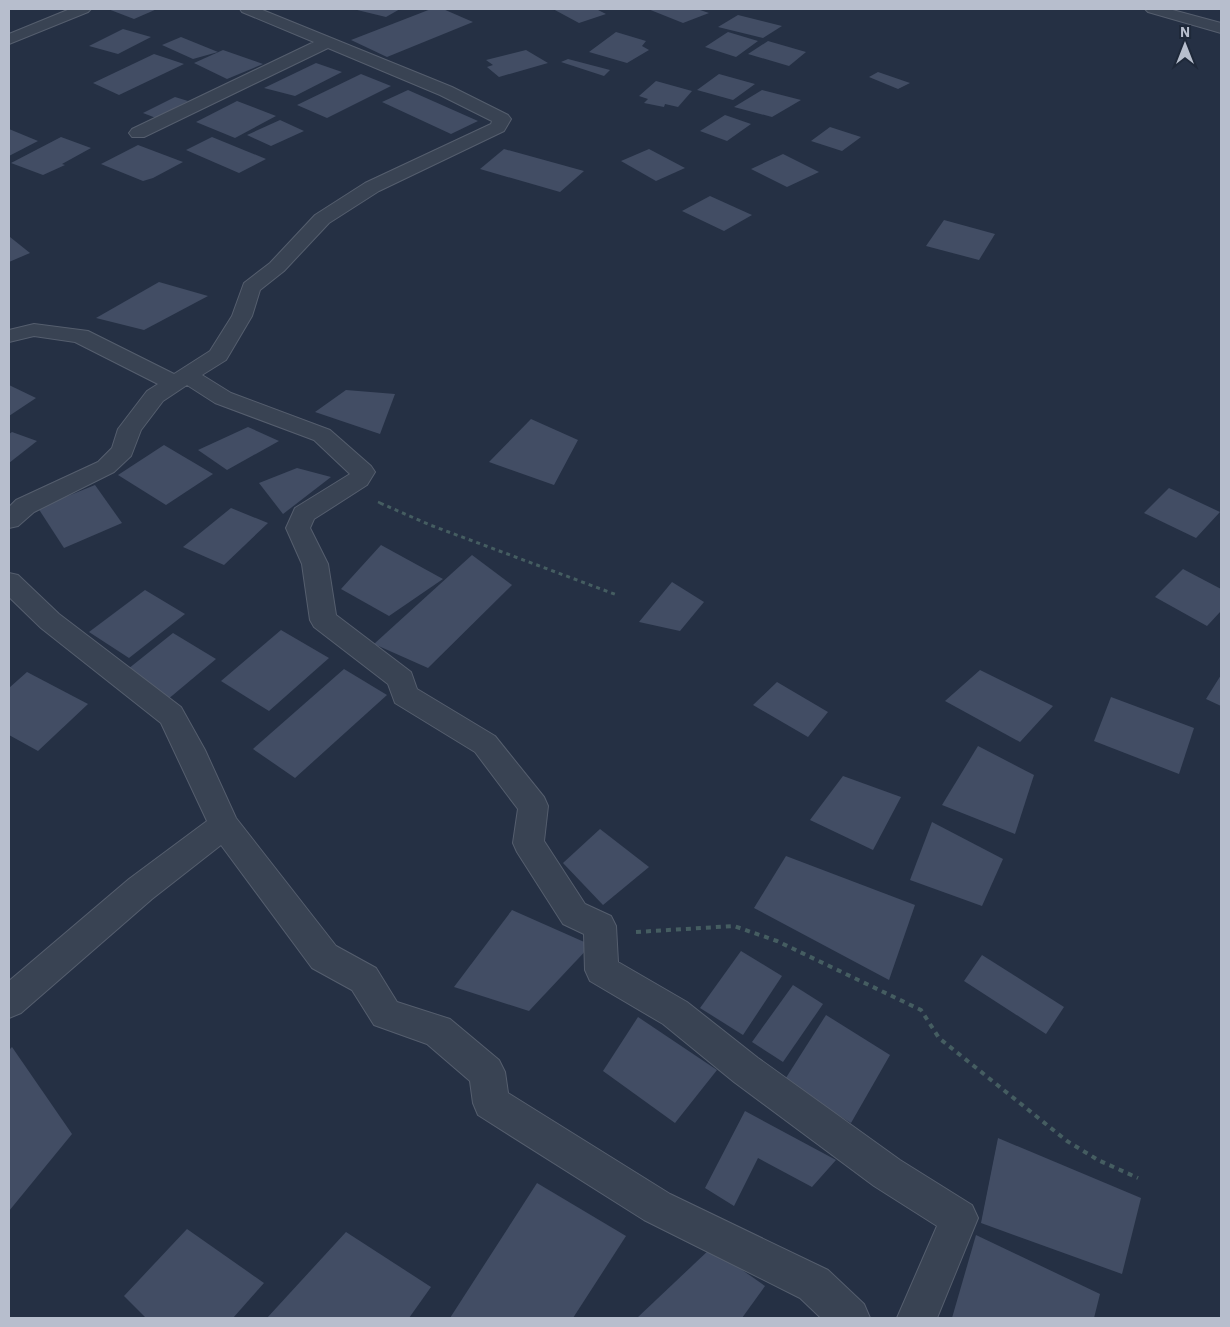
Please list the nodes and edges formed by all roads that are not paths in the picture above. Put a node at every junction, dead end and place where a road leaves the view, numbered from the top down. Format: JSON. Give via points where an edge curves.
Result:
{"nodes":[{"id":1,"x":83,"y":9,"type":"edge"},
{"id":2,"x":247,"y":9,"type":"edge"},
{"id":3,"x":1153,"y":9,"type":"edge"},
{"id":4,"x":1211,"y":9,"type":"edge"},
{"id":5,"x":1197,"y":22,"type":"junction"},
{"id":6,"x":1221,"y":28,"type":"edge"},
{"id":7,"x":9,"y":39,"type":"edge"},
{"id":8,"x":328,"y":42,"type":"junction"},
{"id":9,"x":138,"y":133,"type":"dead end"},
{"id":10,"x":13,"y":332,"type":"edge"},
{"id":11,"x":180,"y":379,"type":"junction"},
{"id":12,"x":9,"y":520,"type":"edge"},
{"id":13,"x":9,"y":582,"type":"edge"},
{"id":14,"x":224,"y":826,"type":"junction"},
{"id":15,"x":9,"y":1002,"type":"edge"},
{"id":16,"x":850,"y":1318,"type":"edge"},
{"id":17,"x":917,"y":1318,"type":"edge"}],
"edges":[{"from":1,"to":7,"type":"street"},
{"from":2,"to":8,"type":"street"},
{"from":3,"to":5,"type":"street"},
{"from":4,"to":5,"type":"street"},
{"from":5,"to":6,"type":"street"},
{"from":8,"to":9,"type":"street"},
{"from":8,"to":11,"type":"street","via":[[446,91],[502,119],[498,128],[372,187],[322,219],[277,267],[251,287],[242,316],[218,355]]},
{"from":10,"to":11,"type":"street","via":[[34,330],[80,336]]},
{"from":11,"to":12,"type":"street","via":[[155,396],[130,429],[123,451],[106,467],[25,506]]},
{"from":11,"to":17,"type":"street","via":[[322,436],[363,472],[304,514],[298,528],[315,564],[323,620],[401,678],[405,694],[485,744],[533,806],[528,844],[558,892],[574,914],[600,926],[602,970],[675,1013],[879,1168],[959,1218]]},
{"from":13,"to":14,"type":"street","via":[[50,621],[170,715],[190,750]]},
{"from":14,"to":15,"type":"street","via":[[142,886]]},
{"from":14,"to":16,"type":"street","via":[[324,956],[364,979],[386,1014],[438,1031],[487,1072],[491,1103],[657,1207],[814,1284]]}]}
